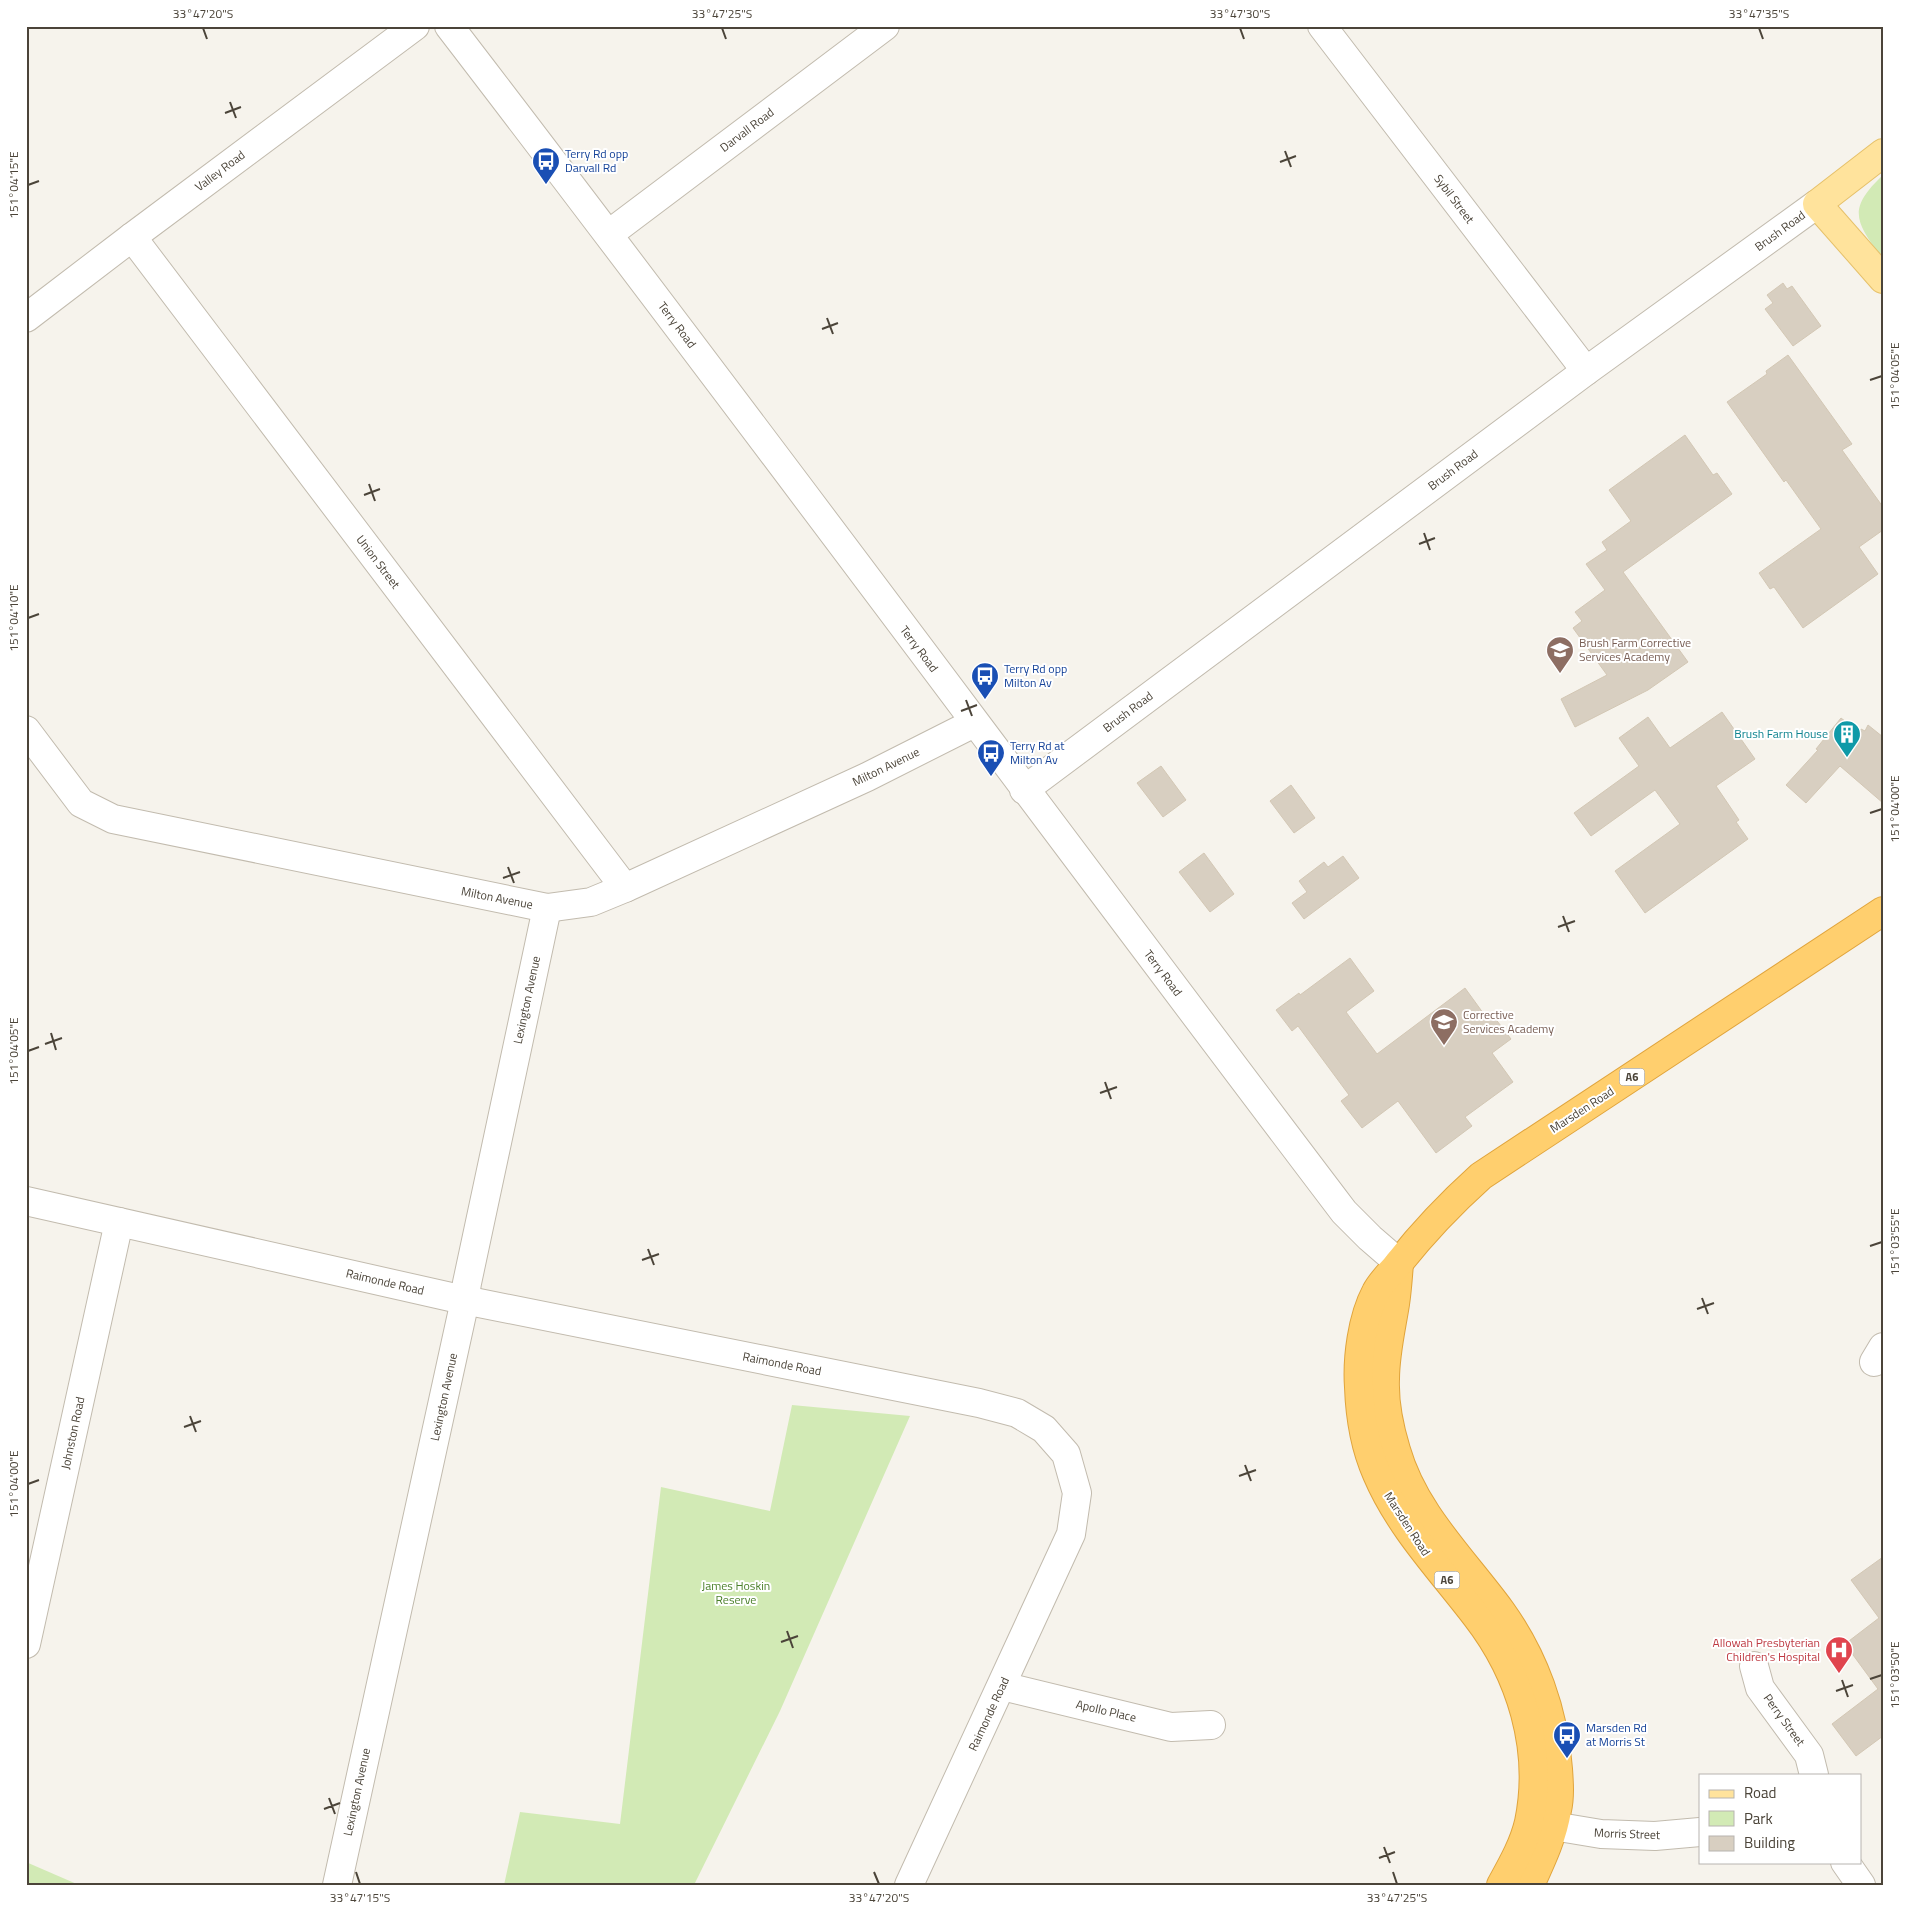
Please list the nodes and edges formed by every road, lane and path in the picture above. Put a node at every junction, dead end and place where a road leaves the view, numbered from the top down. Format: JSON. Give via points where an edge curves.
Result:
{"nodes":[{"id":1,"x":415,"y":26,"type":"edge"},
{"id":2,"x":449,"y":26,"type":"edge"},
{"id":3,"x":885,"y":26,"type":"edge"},
{"id":4,"x":1322,"y":26,"type":"edge"},
{"id":5,"x":1883,"y":153,"type":"edge"},
{"id":6,"x":1817,"y":204,"type":"junction"},
{"id":7,"x":609,"y":234,"type":"junction"},
{"id":8,"x":132,"y":237,"type":"junction"},
{"id":9,"x":1883,"y":279,"type":"edge"},
{"id":10,"x":26,"y":318,"type":"edge"},
{"id":11,"x":1586,"y":371,"type":"junction"},
{"id":12,"x":974,"y":723,"type":"junction"},
{"id":13,"x":26,"y":730,"type":"edge"},
{"id":14,"x":1024,"y":790,"type":"junction"},
{"id":15,"x":625,"y":888,"type":"junction"},
{"id":16,"x":547,"y":908,"type":"junction"},
{"id":17,"x":1883,"y":911,"type":"edge"},
{"id":18,"x":26,"y":1201,"type":"edge"},
{"id":19,"x":119,"y":1222,"type":"junction"},
{"id":20,"x":1399,"y":1263,"type":"junction"},
{"id":21,"x":464,"y":1300,"type":"junction"},
{"id":22,"x":26,"y":1644,"type":"edge"},
{"id":23,"x":1754,"y":1666,"type":"dead end"},
{"id":24,"x":1002,"y":1686,"type":"junction"},
{"id":25,"x":1211,"y":1725,"type":"dead end"},
{"id":26,"x":1814,"y":1774,"type":"edge"},
{"id":27,"x":1554,"y":1826,"type":"junction"},
{"id":28,"x":1699,"y":1832,"type":"edge"},
{"id":29,"x":1846,"y":1864,"type":"edge"},
{"id":30,"x":337,"y":1885,"type":"edge"},
{"id":31,"x":909,"y":1885,"type":"edge"},
{"id":32,"x":1501,"y":1885,"type":"edge"},
{"id":33,"x":1530,"y":1885,"type":"edge"},
{"id":34,"x":1861,"y":1885,"type":"edge"}],
"edges":[{"from":1,"to":8,"type":"street","name":"Valley Road"},
{"from":2,"to":7,"type":"street","name":"Terry Road"},
{"from":3,"to":7,"type":"street","name":"Darvall Road"},
{"from":4,"to":11,"type":"street","name":"Sybil Street"},
{"from":5,"to":6,"type":"main road","name":"Brush Road"},
{"from":6,"to":9,"type":"main road"},
{"from":6,"to":11,"type":"street","name":"Brush Road"},
{"from":7,"to":12,"type":"street","name":"Terry Road"},
{"from":8,"to":10,"type":"street","name":"Valley Road"},
{"from":8,"to":15,"type":"street","name":"Union Street"},
{"from":11,"to":14,"type":"street","name":"Brush Road"},
{"from":12,"to":14,"type":"street","name":"Terry Road"},
{"from":12,"to":15,"type":"street","name":"Milton Avenue","via":[[867,777]]},
{"from":13,"to":16,"type":"street","name":"Milton Avenue","via":[[81,803],[113,820]]},
{"from":14,"to":20,"type":"street","name":"Terry Road","via":[[1344,1212]]},
{"from":15,"to":16,"type":"street","name":"Milton Avenue","via":[[591,902]]},
{"from":16,"to":21,"type":"street","name":"Lexington Avenue"},
{"from":17,"to":20,"type":"highway","name":"Marsden Road","number":"A6","via":[[1482,1176],[1447,1207]]},
{"from":18,"to":19,"type":"street","name":"Raimonde Road"},
{"from":19,"to":21,"type":"street","name":"Raimonde Road"},
{"from":19,"to":22,"type":"street","name":"Johnston Road"},
{"from":20,"to":27,"type":"highway","name":"Marsden Road","via":[[1384,1381],[1387,1416],[1396,1451],[1408,1484],[1427,1516],[1501,1612],[1541,1685],[1557,1756],[1559,1791]]},
{"from":20,"to":32,"type":"highway","name":"Marsden Road","number":"A6","via":[[1376,1292],[1367,1316],[1358,1366],[1360,1408],[1368,1448],[1385,1491],[1419,1545],[1478,1618],[1508,1670],[1526,1715],[1532,1738],[1534,1784],[1529,1823]]},
{"from":21,"to":24,"type":"street","name":"Raimonde Road","via":[[979,1403],[1018,1413],[1044,1428],[1066,1454],[1078,1493],[1071,1534]]},
{"from":21,"to":30,"type":"street","name":"Lexington Avenue"},
{"from":23,"to":26,"type":"street","name":"Perry Street","via":[[1760,1688],[1809,1755]]},
{"from":24,"to":25,"type":"street","name":"Apollo Place","via":[[1171,1727]]},
{"from":24,"to":31,"type":"street","name":"Raimonde Road"},
{"from":27,"to":28,"type":"street","name":"Morris Street","via":[[1582,1832],[1655,1836]]},
{"from":27,"to":33,"type":"highway","name":"Marsden Road"},
{"from":29,"to":34,"type":"street"}]}
